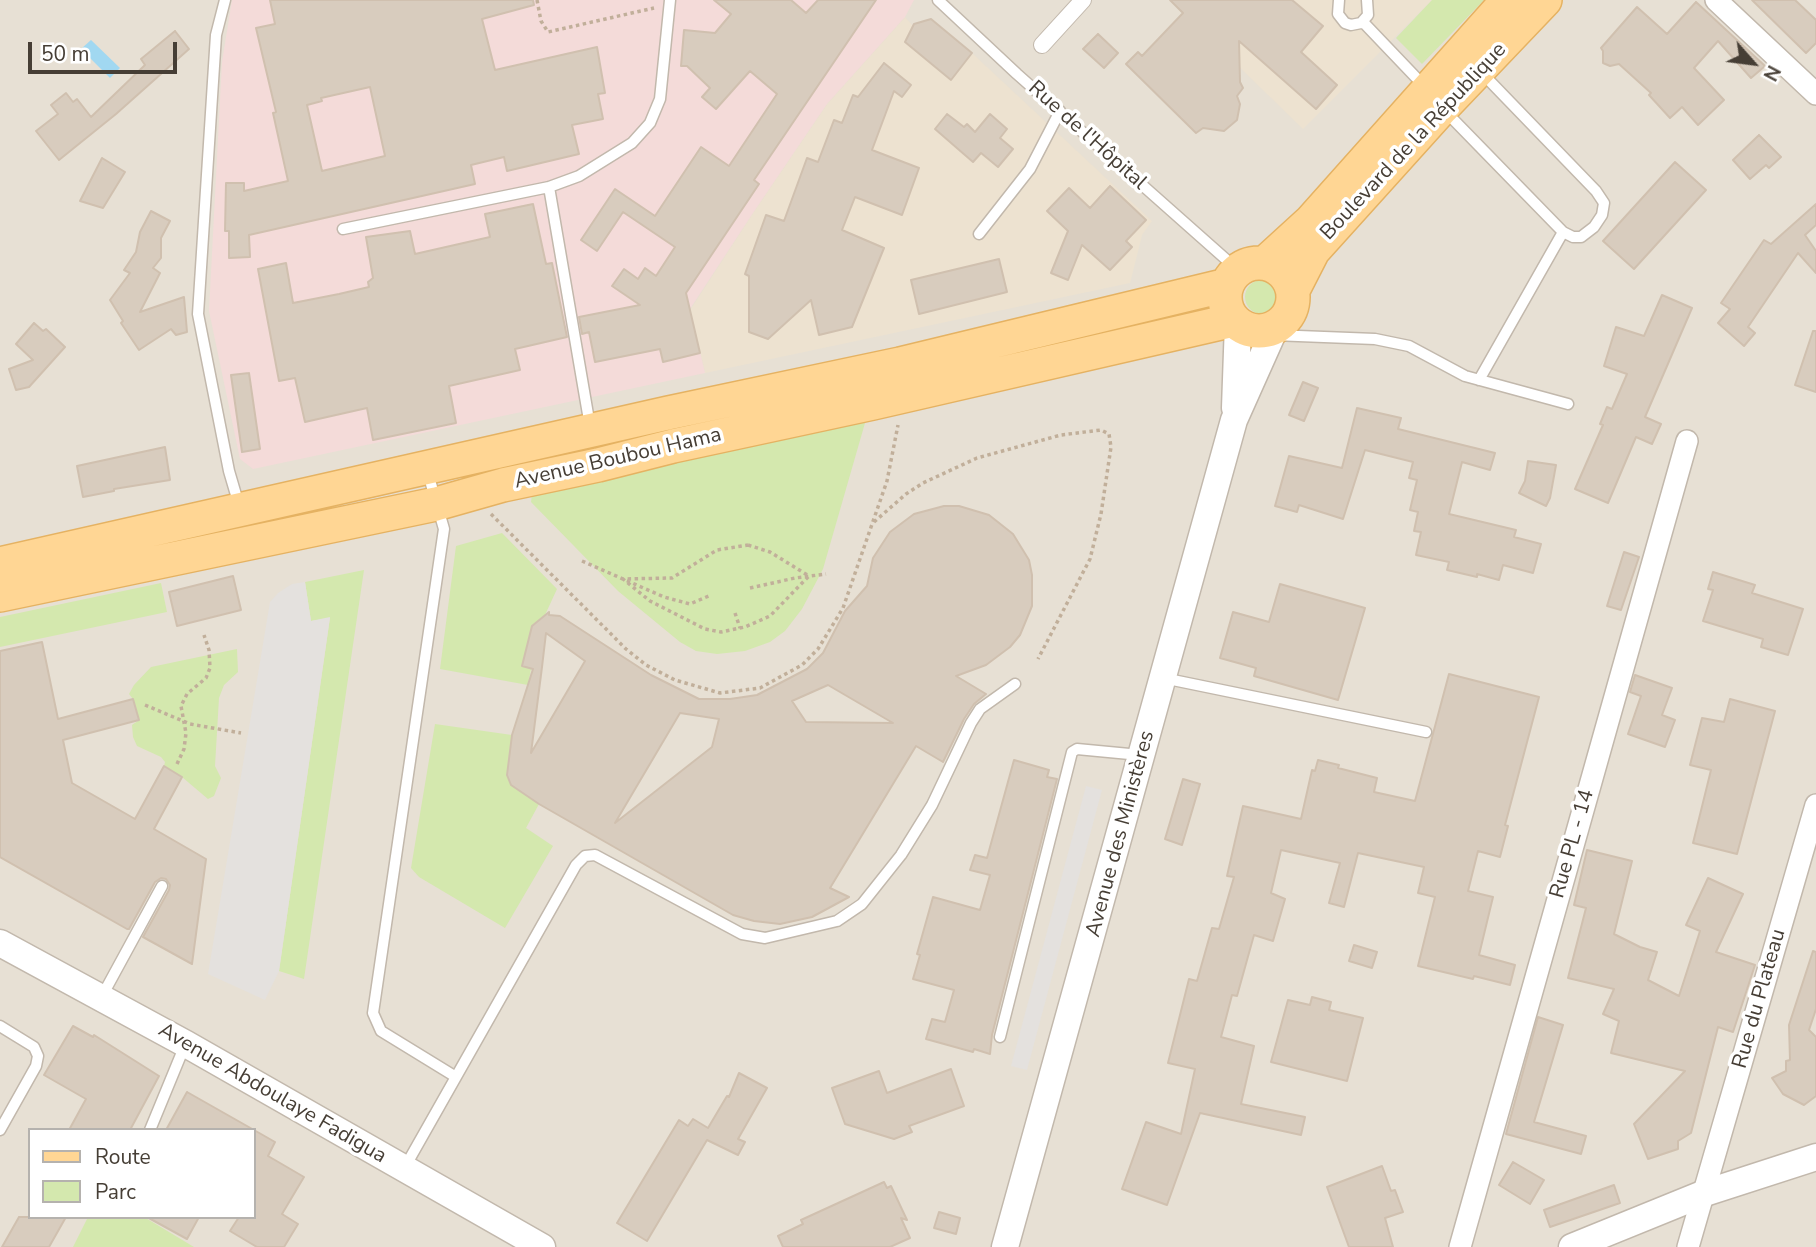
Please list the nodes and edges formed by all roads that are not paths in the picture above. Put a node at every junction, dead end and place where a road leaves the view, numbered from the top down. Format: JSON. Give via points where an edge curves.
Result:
{"nodes":[{"id":1,"x":225,"y":0,"type":"edge"},
{"id":2,"x":938,"y":0,"type":"edge"},
{"id":3,"x":1083,"y":0,"type":"edge"},
{"id":4,"x":1339,"y":0,"type":"edge"},
{"id":5,"x":1367,"y":0,"type":"edge"},
{"id":6,"x":1508,"y":0,"type":"edge"},
{"id":7,"x":1545,"y":0,"type":"edge"},
{"id":8,"x":1716,"y":0,"type":"edge"},
{"id":9,"x":670,"y":2,"type":"edge"},
{"id":10,"x":1363,"y":22,"type":"junction"},
{"id":11,"x":1042,"y":45,"type":"dead end"},
{"id":12,"x":1471,"y":61,"type":"junction"},
{"id":13,"x":1816,"y":94,"type":"edge"},
{"id":14,"x":1435,"y":99,"type":"junction"},
{"id":15,"x":1060,"y":111,"type":"junction"},
{"id":16,"x":549,"y":187,"type":"junction"},
{"id":17,"x":343,"y":229,"type":"dead end"},
{"id":18,"x":1563,"y":232,"type":"junction"},
{"id":19,"x":979,"y":234,"type":"dead end"},
{"id":20,"x":1244,"y":273,"type":"junction"},
{"id":21,"x":1293,"y":290,"type":"junction"},
{"id":22,"x":1236,"y":322,"type":"junction"},
{"id":23,"x":1275,"y":331,"type":"junction"},
{"id":24,"x":1479,"y":380,"type":"junction"},
{"id":25,"x":1568,"y":404,"type":"dead end"},
{"id":26,"x":1234,"y":420,"type":"junction"},
{"id":27,"x":1687,"y":441,"type":"dead end"},
{"id":28,"x":594,"y":447,"type":"junction"},
{"id":29,"x":427,"y":468,"type":"junction"},
{"id":30,"x":436,"y":504,"type":"junction"},
{"id":31,"x":242,"y":524,"type":"junction"},
{"id":32,"x":0,"y":564,"type":"edge"},
{"id":33,"x":0,"y":595,"type":"edge"},
{"id":34,"x":1163,"y":678,"type":"junction"},
{"id":35,"x":1015,"y":684,"type":"dead end"},
{"id":36,"x":1426,"y":732,"type":"dead end"},
{"id":37,"x":1143,"y":755,"type":"junction"},
{"id":38,"x":1816,"y":805,"type":"edge"},
{"id":39,"x":162,"y":886,"type":"dead end"},
{"id":40,"x":0,"y":943,"type":"edge"},
{"id":41,"x":101,"y":998,"type":"junction"},
{"id":42,"x":0,"y":1026,"type":"edge"},
{"id":43,"x":1000,"y":1037,"type":"dead end"},
{"id":44,"x":186,"y":1044,"type":"junction"},
{"id":45,"x":456,"y":1077,"type":"junction"},
{"id":46,"x":151,"y":1128,"type":"edge"},
{"id":47,"x":0,"y":1130,"type":"edge"},
{"id":48,"x":1816,"y":1157,"type":"edge"},
{"id":49,"x":404,"y":1169,"type":"junction"},
{"id":50,"x":1705,"y":1193,"type":"junction"},
{"id":51,"x":542,"y":1247,"type":"edge"},
{"id":52,"x":1006,"y":1247,"type":"edge"},
{"id":53,"x":1460,"y":1247,"type":"edge"},
{"id":54,"x":1572,"y":1247,"type":"edge"},
{"id":55,"x":1688,"y":1247,"type":"edge"}],
"edges":[{"from":1,"to":31,"type":"lane","via":[[216,35],[198,314]]},
{"from":2,"to":15,"type":"lane","name":"Rue de l'Hôpital"},
{"from":3,"to":11,"type":"street"},
{"from":4,"to":10,"type":"lane","via":[[1341,19],[1351,24]]},
{"from":5,"to":10,"type":"lane","via":[[1370,11]]},
{"from":6,"to":12,"type":"main road","name":"Boulevard de la République"},
{"from":7,"to":12,"type":"main road","name":"Boulevard de la République"},
{"from":8,"to":13,"type":"street"},
{"from":9,"to":16,"type":"lane","via":[[660,99],[650,123],[608,159]]},
{"from":10,"to":14,"type":"lane"},
{"from":12,"to":14,"type":"main road","name":"Boulevard de la République"},
{"from":12,"to":18,"type":"lane","via":[[1604,203],[1602,215],[1581,237]]},
{"from":14,"to":18,"type":"lane"},
{"from":14,"to":20,"type":"main road","name":"Boulevard de la République","via":[[1311,221]]},
{"from":14,"to":21,"type":"main road","name":"Boulevard de la République","via":[[1313,251]]},
{"from":15,"to":19,"type":"lane","via":[[1030,169]]},
{"from":15,"to":20,"type":"lane","name":"Rue de l'Hôpital"},
{"from":16,"to":17,"type":"lane"},
{"from":16,"to":28,"type":"lane"},
{"from":18,"to":24,"type":"lane"},
{"from":20,"to":21,"type":"main road","via":[[1280,270]]},
{"from":20,"to":22,"type":"main road","via":[[1226,303]]},
{"from":20,"to":28,"type":"main road","name":"Avenue Boubou Hama","via":[[900,364],[668,413]]},
{"from":21,"to":23,"type":"main road","via":[[1290,311]]},
{"from":22,"to":23,"type":"main road","via":[[1257,331]]},
{"from":22,"to":26,"type":"street","name":"Avenue des Ministères"},
{"from":22,"to":28,"type":"main road","name":"Avenue Boubou Hama","via":[[673,446]]},
{"from":23,"to":24,"type":"lane","via":[[1409,346]]},
{"from":23,"to":26,"type":"street","name":"Avenue des Ministères"},
{"from":24,"to":25,"type":"lane"},
{"from":26,"to":34,"type":"street","name":"Avenue des Ministères"},
{"from":27,"to":53,"type":"street","name":"Rue PL - 14"},
{"from":28,"to":29,"type":"main road","name":"Avenue Boubou Hama"},
{"from":28,"to":30,"type":"main road","name":"Avenue Boubou Hama","via":[[503,485]]},
{"from":29,"to":30,"type":"lane"},
{"from":29,"to":31,"type":"main road","name":"Avenue Boubou Hama"},
{"from":30,"to":31,"type":"main road","name":"Avenue Boubou Hama"},
{"from":30,"to":45,"type":"lane","via":[[444,530],[439,575],[373,1013],[382,1031]]},
{"from":31,"to":32,"type":"main road","name":"Avenue Boubou Hama"},
{"from":31,"to":33,"type":"main road","name":"Avenue Boubou Hama"},
{"from":34,"to":36,"type":"lane"},
{"from":34,"to":37,"type":"street","name":"Avenue des Ministères"},
{"from":35,"to":45,"type":"lane","via":[[980,709],[933,805],[901,855],[862,904],[837,921],[765,938],[742,934],[595,855],[585,856]]},
{"from":37,"to":43,"type":"lane","via":[[1072,752]]},
{"from":37,"to":52,"type":"street","name":"Avenue des Ministères"},
{"from":38,"to":50,"type":"street","name":"Rue du Plateau"},
{"from":39,"to":41,"type":"lane"},
{"from":40,"to":41,"type":"street","name":"Avenue Abdoulaye Fadigua"},
{"from":41,"to":44,"type":"street","name":"Avenue Abdoulaye Fadigua"},
{"from":42,"to":47,"type":"lane","via":[[34,1047],[38,1056]]},
{"from":44,"to":46,"type":"lane"},
{"from":44,"to":49,"type":"street","name":"Avenue Abdoulaye Fadigua"},
{"from":45,"to":49,"type":"lane"},
{"from":48,"to":50,"type":"street"},
{"from":49,"to":51,"type":"street","name":"Avenue Abdoulaye Fadigua"},
{"from":50,"to":54,"type":"street"},
{"from":50,"to":55,"type":"street","name":"Rue du Plateau"}]}
